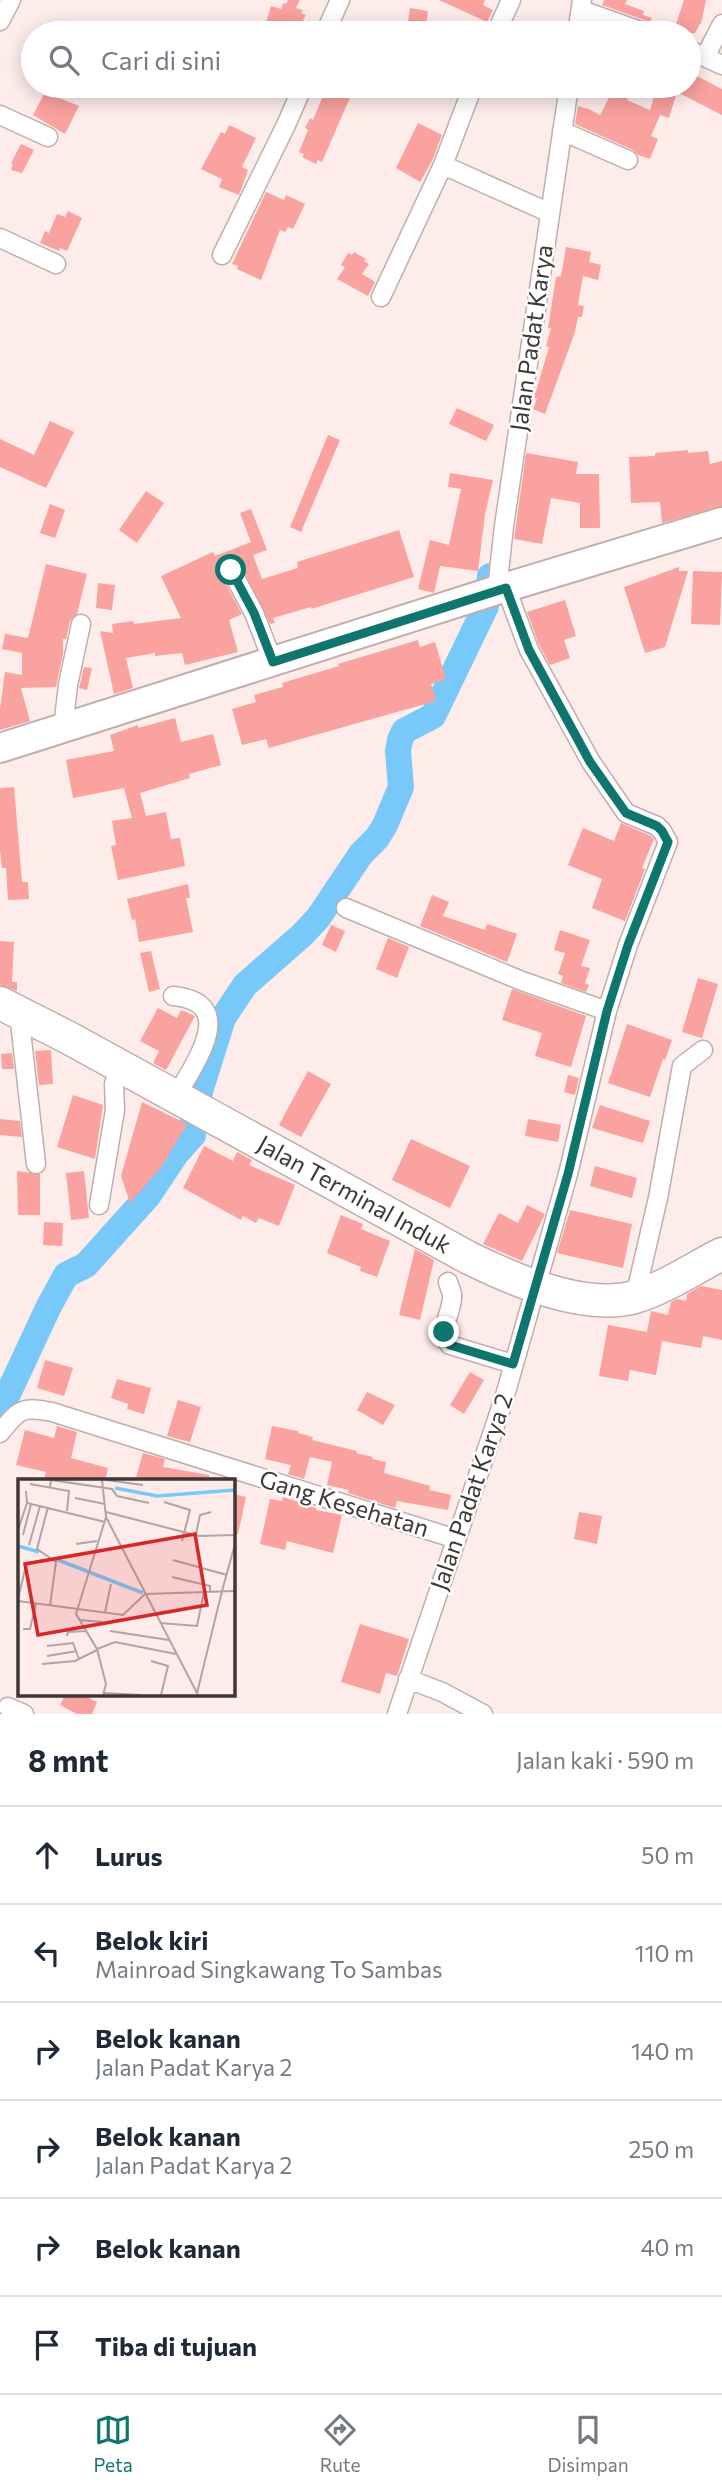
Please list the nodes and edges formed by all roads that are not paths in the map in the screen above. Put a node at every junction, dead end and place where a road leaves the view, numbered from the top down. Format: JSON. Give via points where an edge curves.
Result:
{"nodes":[{"id":1,"x":340,"y":0,"type":"edge"},
{"id":2,"x":511,"y":0,"type":"edge"},
{"id":3,"x":581,"y":5,"type":"edge"},
{"id":4,"x":330,"y":21,"type":"edge"},
{"id":5,"x":501,"y":21,"type":"edge"},
{"id":6,"x":618,"y":21,"type":"edge"},
{"id":7,"x":722,"y":24,"type":"edge"},
{"id":8,"x":705,"y":57,"type":"edge"},
{"id":9,"x":298,"y":98,"type":"edge"},
{"id":10,"x":468,"y":98,"type":"edge"},
{"id":11,"x":567,"y":98,"type":"edge"},
{"id":12,"x":0,"y":115,"type":"edge"},
{"id":13,"x":562,"y":131,"type":"junction"},
{"id":14,"x":48,"y":137,"type":"dead end"},
{"id":15,"x":628,"y":160,"type":"dead end"},
{"id":16,"x":443,"y":165,"type":"junction"},
{"id":17,"x":550,"y":213,"type":"junction"},
{"id":18,"x":0,"y":238,"type":"edge"},
{"id":19,"x":222,"y":255,"type":"dead end"},
{"id":20,"x":57,"y":264,"type":"dead end"},
{"id":21,"x":381,"y":297,"type":"dead end"},
{"id":22,"x":722,"y":522,"type":"edge"},
{"id":23,"x":230,"y":568,"type":"dead end"},
{"id":24,"x":494,"y":591,"type":"junction"},
{"id":25,"x":81,"y":624,"type":"dead end"},
{"id":26,"x":273,"y":662,"type":"junction"},
{"id":27,"x":63,"y":729,"type":"junction"},
{"id":28,"x":0,"y":748,"type":"edge"},
{"id":29,"x":346,"y":908,"type":"dead end"},
{"id":30,"x":173,"y":996,"type":"dead end"},
{"id":31,"x":9,"y":1008,"type":"edge"},
{"id":32,"x":607,"y":1011,"type":"junction"},
{"id":33,"x":703,"y":1050,"type":"dead end"},
{"id":34,"x":121,"y":1067,"type":"junction"},
{"id":35,"x":184,"y":1102,"type":"junction"},
{"id":36,"x":36,"y":1164,"type":"dead end"},
{"id":37,"x":99,"y":1205,"type":"dead end"},
{"id":38,"x":722,"y":1254,"type":"edge"},
{"id":39,"x":447,"y":1282,"type":"dead end"},
{"id":40,"x":537,"y":1288,"type":"junction"},
{"id":41,"x":635,"y":1297,"type":"junction"},
{"id":42,"x":513,"y":1364,"type":"junction"},
{"id":43,"x":0,"y":1433,"type":"edge"},
{"id":44,"x":456,"y":1539,"type":"junction"},
{"id":45,"x":408,"y":1679,"type":"junction"},
{"id":46,"x":397,"y":1714,"type":"edge"},
{"id":47,"x":483,"y":1714,"type":"edge"}],
"edges":[{"from":1,"to":4,"type":"street"},
{"from":2,"to":5,"type":"street"},
{"from":3,"to":6,"type":"street"},
{"from":7,"to":8,"type":"street"},
{"from":9,"to":19,"type":"street"},
{"from":10,"to":16,"type":"street"},
{"from":11,"to":13,"type":"street","name":"Jalan Padat Karya"},
{"from":12,"to":14,"type":"street"},
{"from":13,"to":15,"type":"street"},
{"from":13,"to":17,"type":"street","name":"Jalan Padat Karya"},
{"from":16,"to":17,"type":"street"},
{"from":16,"to":21,"type":"street"},
{"from":17,"to":24,"type":"street","name":"Jalan Padat Karya"},
{"from":18,"to":20,"type":"street"},
{"from":22,"to":24,"type":"main road"},
{"from":23,"to":26,"type":"street"},
{"from":24,"to":26,"type":"main road"},
{"from":24,"to":32,"type":"street","name":"Jalan Padat Karya 2","via":[[590,762],[626,813],[657,826],[668,842]]},
{"from":25,"to":27,"type":"street"},
{"from":26,"to":27,"type":"main road"},
{"from":27,"to":28,"type":"main road"},
{"from":29,"to":32,"type":"street"},
{"from":30,"to":35,"type":"street","via":[[196,1001],[209,1021]]},
{"from":31,"to":34,"type":"highway","name":"Jalan Terminal Induk"},
{"from":31,"to":36,"type":"street"},
{"from":32,"to":40,"type":"street","name":"Jalan Padat Karya 2"},
{"from":33,"to":41,"type":"street","via":[[682,1066]]},
{"from":34,"to":35,"type":"highway","name":"Jalan Terminal Induk"},
{"from":34,"to":37,"type":"street","via":[[114,1084],[116,1110]]},
{"from":35,"to":40,"type":"highway","name":"Jalan Terminal Induk","via":[[469,1258]]},
{"from":38,"to":41,"type":"highway","name":"Jalan Terminal Induk"},
{"from":39,"to":42,"type":"street","via":[[452,1294],[445,1340]]},
{"from":40,"to":41,"type":"highway","name":"Jalan Terminal Induk","via":[[578,1297]]},
{"from":40,"to":42,"type":"street","name":"Jalan Padat Karya 2"},
{"from":42,"to":44,"type":"street","name":"Jalan Padat Karya 2"},
{"from":43,"to":44,"type":"street","name":"Gang Kesehatan","via":[[20,1411],[52,1412]]},
{"from":44,"to":45,"type":"street","name":"Jalan Padat Karya 2"},
{"from":45,"to":46,"type":"street","name":"Jalan Padat Karya 2"},
{"from":45,"to":47,"type":"street"}]}
